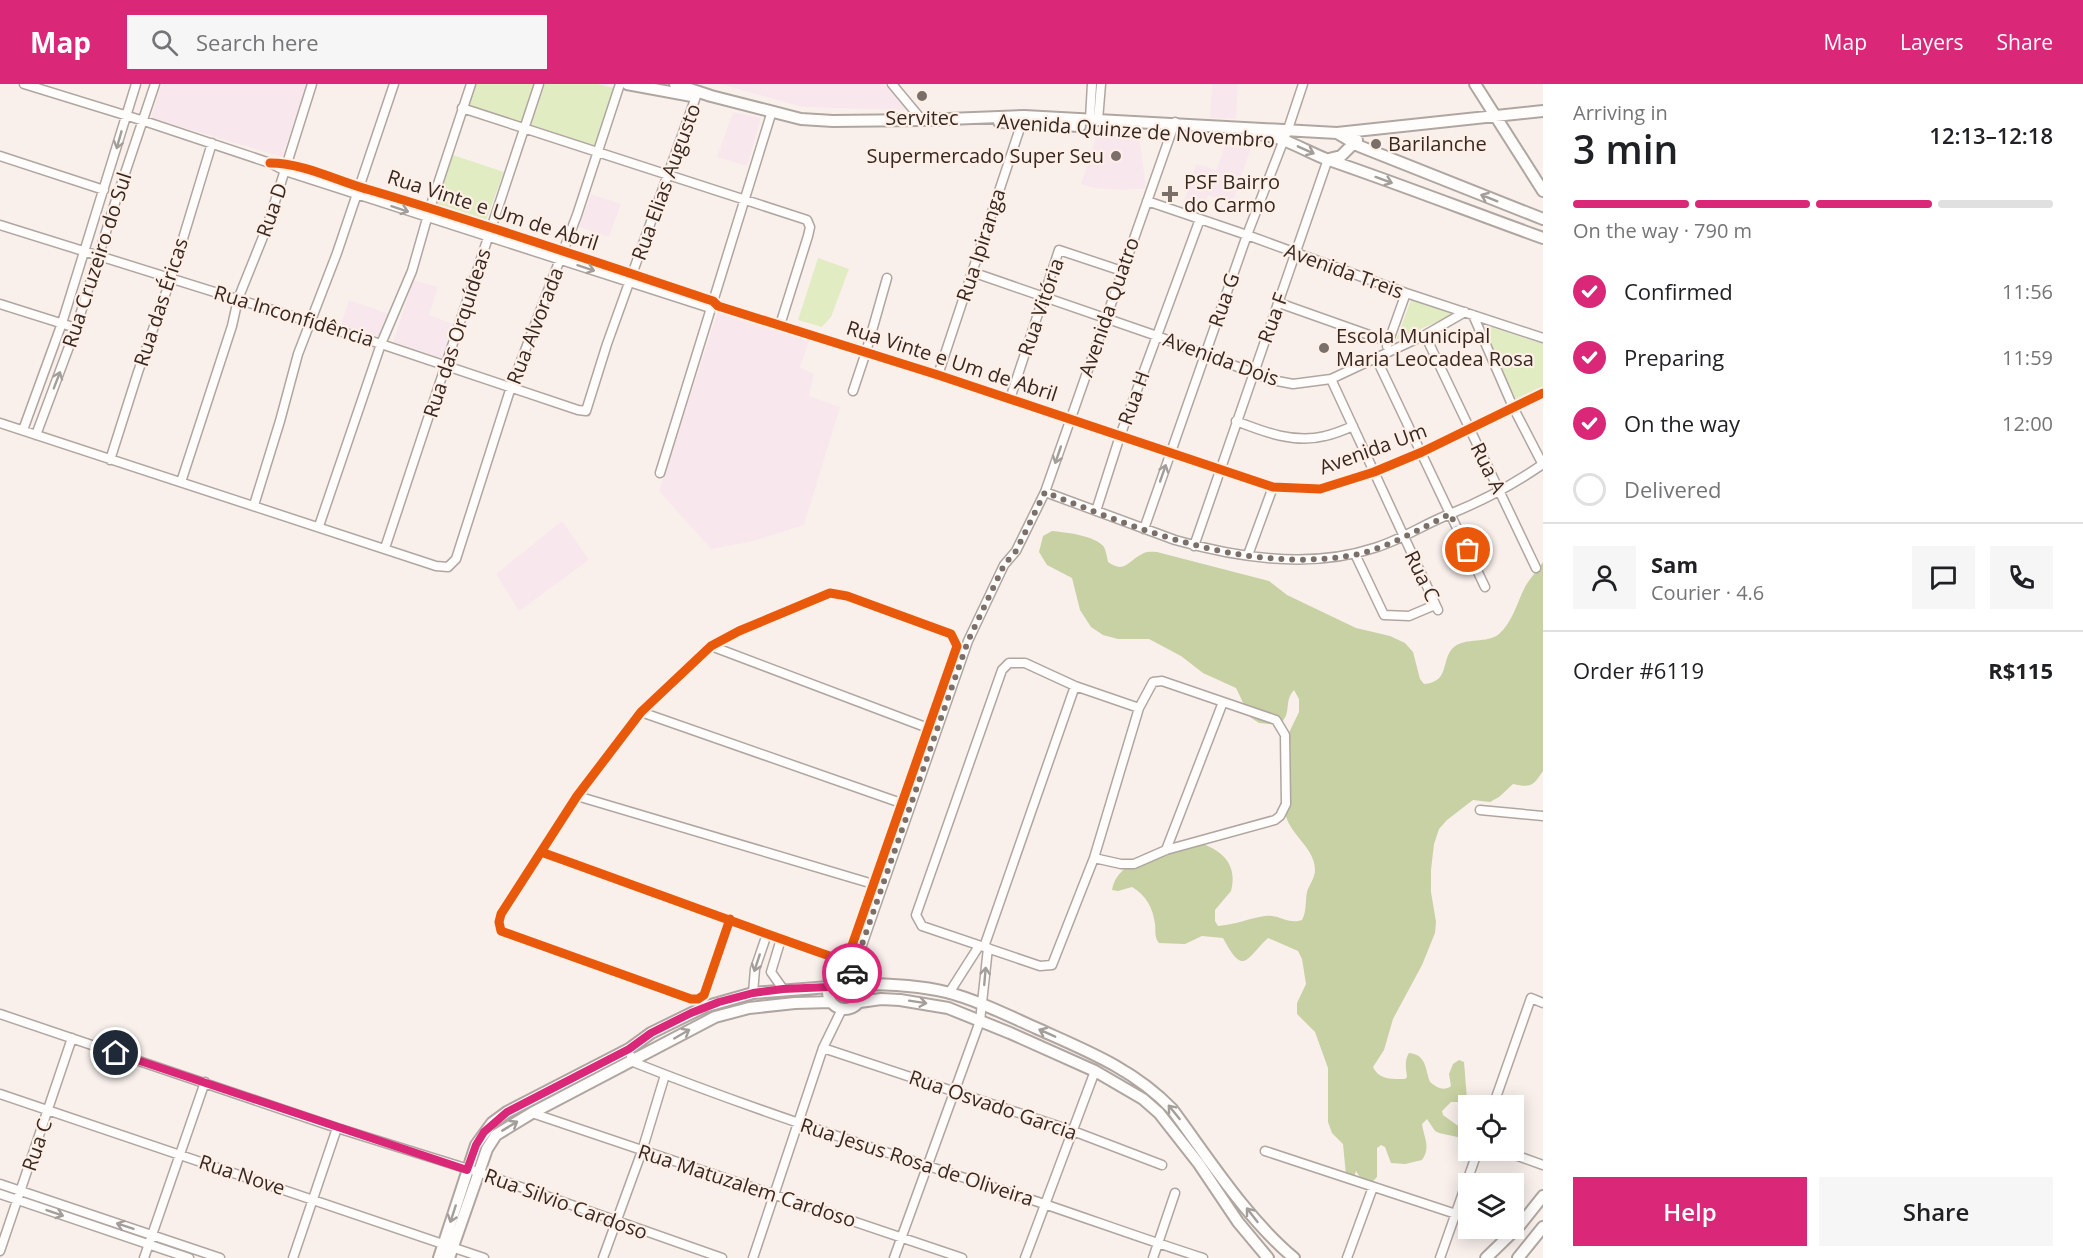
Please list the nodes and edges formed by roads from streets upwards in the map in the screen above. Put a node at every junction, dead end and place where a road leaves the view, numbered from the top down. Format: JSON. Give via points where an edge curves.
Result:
{"nodes":[{"id":1,"x":24,"y":84,"type":"edge"},
{"id":2,"x":136,"y":84,"type":"edge"},
{"id":3,"x":155,"y":84,"type":"edge"},
{"id":4,"x":312,"y":84,"type":"edge"},
{"id":5,"x":394,"y":84,"type":"edge"},
{"id":6,"x":471,"y":84,"type":"edge"},
{"id":7,"x":539,"y":84,"type":"edge"},
{"id":8,"x":620,"y":84,"type":"edge"},
{"id":9,"x":627,"y":84,"type":"edge"},
{"id":10,"x":675,"y":84,"type":"edge"},
{"id":11,"x":892,"y":84,"type":"edge"},
{"id":12,"x":1092,"y":84,"type":"edge"},
{"id":13,"x":1101,"y":84,"type":"edge"},
{"id":14,"x":1303,"y":84,"type":"edge"},
{"id":15,"x":1475,"y":84,"type":"edge"},
{"id":16,"x":664,"y":87,"type":"edge"},
{"id":17,"x":697,"y":94,"type":"junction"},
{"id":18,"x":462,"y":108,"type":"junction"},
{"id":19,"x":772,"y":111,"type":"junction"},
{"id":20,"x":1543,"y":111,"type":"edge"},
{"id":21,"x":126,"y":116,"type":"junction"},
{"id":22,"x":1496,"y":117,"type":"junction"},
{"id":23,"x":1094,"y":119,"type":"junction"},
{"id":24,"x":144,"y":120,"type":"junction"},
{"id":25,"x":922,"y":120,"type":"junction"},
{"id":26,"x":1022,"y":120,"type":"junction"},
{"id":27,"x":1174,"y":126,"type":"junction"},
{"id":28,"x":524,"y":128,"type":"junction"},
{"id":29,"x":1378,"y":129,"type":"junction"},
{"id":30,"x":1337,"y":133,"type":"junction"},
{"id":31,"x":1285,"y":134,"type":"junction"},
{"id":32,"x":1354,"y":143,"type":"junction"},
{"id":33,"x":212,"y":144,"type":"junction"},
{"id":34,"x":599,"y":152,"type":"junction"},
{"id":35,"x":0,"y":156,"type":"edge"},
{"id":36,"x":1328,"y":159,"type":"junction"},
{"id":37,"x":286,"y":167,"type":"junction"},
{"id":38,"x":669,"y":175,"type":"junction"},
{"id":39,"x":104,"y":190,"type":"junction"},
{"id":40,"x":358,"y":191,"type":"junction"},
{"id":41,"x":1543,"y":192,"type":"edge"},
{"id":42,"x":745,"y":199,"type":"junction"},
{"id":43,"x":1147,"y":201,"type":"junction"},
{"id":44,"x":430,"y":208,"type":"junction"},
{"id":45,"x":427,"y":218,"type":"junction"},
{"id":46,"x":1200,"y":219,"type":"junction"},
{"id":47,"x":1543,"y":219,"type":"edge"},
{"id":48,"x":0,"y":225,"type":"edge"},
{"id":49,"x":490,"y":233,"type":"junction"},
{"id":50,"x":1247,"y":235,"type":"junction"},
{"id":51,"x":1543,"y":238,"type":"edge"},
{"id":52,"x":86,"y":251,"type":"junction"},
{"id":53,"x":1296,"y":254,"type":"junction"},
{"id":54,"x":99,"y":256,"type":"junction"},
{"id":55,"x":562,"y":256,"type":"junction"},
{"id":56,"x":1122,"y":270,"type":"junction"},
{"id":57,"x":972,"y":272,"type":"junction"},
{"id":58,"x":171,"y":278,"type":"junction"},
{"id":59,"x":631,"y":278,"type":"junction"},
{"id":60,"x":887,"y":278,"type":"dead end"},
{"id":61,"x":1406,"y":293,"type":"junction"},
{"id":62,"x":1042,"y":297,"type":"junction"},
{"id":63,"x":238,"y":299,"type":"junction"},
{"id":64,"x":1279,"y":303,"type":"junction"},
{"id":65,"x":0,"y":304,"type":"edge"},
{"id":66,"x":714,"y":305,"type":"junction"},
{"id":67,"x":1469,"y":314,"type":"junction"},
{"id":68,"x":1105,"y":317,"type":"junction"},
{"id":69,"x":311,"y":321,"type":"junction"},
{"id":70,"x":62,"y":323,"type":"junction"},
{"id":71,"x":780,"y":324,"type":"junction"},
{"id":72,"x":76,"y":328,"type":"junction"},
{"id":73,"x":1425,"y":335,"type":"junction"},
{"id":74,"x":1157,"y":336,"type":"junction"},
{"id":75,"x":1543,"y":338,"type":"edge"},
{"id":76,"x":1389,"y":342,"type":"junction"},
{"id":77,"x":381,"y":344,"type":"junction"},
{"id":78,"x":866,"y":352,"type":"junction"},
{"id":79,"x":1205,"y":354,"type":"junction"},
{"id":80,"x":1380,"y":356,"type":"junction"},
{"id":81,"x":447,"y":365,"type":"junction"},
{"id":82,"x":1252,"y":372,"type":"junction"},
{"id":83,"x":938,"y":375,"type":"junction"},
{"id":84,"x":1331,"y":379,"type":"junction"},
{"id":85,"x":512,"y":387,"type":"junction"},
{"id":86,"x":853,"y":391,"type":"dead end"},
{"id":87,"x":1543,"y":393,"type":"edge"},
{"id":88,"x":1010,"y":399,"type":"junction"},
{"id":89,"x":1513,"y":407,"type":"junction"},
{"id":90,"x":586,"y":409,"type":"joint"},
{"id":91,"x":1071,"y":418,"type":"junction"},
{"id":92,"x":1236,"y":421,"type":"junction"},
{"id":93,"x":0,"y":423,"type":"edge"},
{"id":94,"x":1353,"y":426,"type":"junction"},
{"id":95,"x":1469,"y":429,"type":"junction"},
{"id":96,"x":23,"y":430,"type":"junction"},
{"id":97,"x":36,"y":435,"type":"junction"},
{"id":98,"x":1120,"y":436,"type":"junction"},
{"id":99,"x":1422,"y":452,"type":"junction"},
{"id":100,"x":1170,"y":453,"type":"junction"},
{"id":101,"x":110,"y":460,"type":"junction"},
{"id":102,"x":1543,"y":464,"type":"edge"},
{"id":103,"x":1220,"y":470,"type":"junction"},
{"id":104,"x":1374,"y":472,"type":"junction"},
{"id":105,"x":660,"y":473,"type":"dead end"},
{"id":106,"x":181,"y":482,"type":"junction"},
{"id":107,"x":1273,"y":487,"type":"junction"},
{"id":108,"x":1500,"y":490,"type":"junction"},
{"id":109,"x":1045,"y":492,"type":"junction"},
{"id":110,"x":254,"y":505,"type":"junction"},
{"id":111,"x":1096,"y":511,"type":"junction"},
{"id":112,"x":1450,"y":514,"type":"junction"},
{"id":113,"x":320,"y":526,"type":"junction"},
{"id":114,"x":1144,"y":529,"type":"junction"},
{"id":115,"x":1403,"y":537,"type":"junction"},
{"id":116,"x":1194,"y":546,"type":"junction"},
{"id":117,"x":385,"y":548,"type":"junction"},
{"id":118,"x":1355,"y":554,"type":"junction"},
{"id":119,"x":1248,"y":555,"type":"junction"},
{"id":120,"x":1536,"y":568,"type":"dead end"},
{"id":121,"x":1485,"y":587,"type":"dead end"},
{"id":122,"x":711,"y":646,"type":"junction"},
{"id":123,"x":1075,"y":686,"type":"junction"},
{"id":124,"x":1223,"y":702,"type":"junction"},
{"id":125,"x":1139,"y":708,"type":"junction"},
{"id":126,"x":641,"y":712,"type":"junction"},
{"id":127,"x":928,"y":728,"type":"junction"},
{"id":128,"x":577,"y":796,"type":"junction"},
{"id":129,"x":901,"y":803,"type":"junction"},
{"id":130,"x":1480,"y":810,"type":"dead end"},
{"id":131,"x":1543,"y":816,"type":"edge"},
{"id":132,"x":1166,"y":850,"type":"junction"},
{"id":133,"x":541,"y":852,"type":"junction"},
{"id":134,"x":1094,"y":858,"type":"junction"},
{"id":135,"x":873,"y":884,"type":"junction"},
{"id":136,"x":730,"y":919,"type":"junction"},
{"id":137,"x":767,"y":934,"type":"junction"},
{"id":138,"x":781,"y":939,"type":"junction"},
{"id":139,"x":984,"y":947,"type":"junction"},
{"id":140,"x":855,"y":980,"type":"junction"},
{"id":141,"x":829,"y":987,"type":"junction"},
{"id":142,"x":783,"y":989,"type":"junction"},
{"id":143,"x":950,"y":993,"type":"junction"},
{"id":144,"x":750,"y":994,"type":"junction"},
{"id":145,"x":831,"y":1002,"type":"junction"},
{"id":146,"x":860,"y":1002,"type":"junction"},
{"id":147,"x":1543,"y":1003,"type":"edge"},
{"id":148,"x":983,"y":1005,"type":"junction"},
{"id":149,"x":749,"y":1008,"type":"junction"},
{"id":150,"x":842,"y":1009,"type":"junction"},
{"id":151,"x":0,"y":1014,"type":"edge"},
{"id":152,"x":980,"y":1021,"type":"junction"},
{"id":153,"x":72,"y":1038,"type":"junction"},
{"id":154,"x":824,"y":1048,"type":"junction"},
{"id":155,"x":629,"y":1049,"type":"junction"},
{"id":156,"x":633,"y":1062,"type":"junction"},
{"id":157,"x":1095,"y":1071,"type":"junction"},
{"id":158,"x":665,"y":1075,"type":"junction"},
{"id":159,"x":205,"y":1082,"type":"junction"},
{"id":160,"x":955,"y":1091,"type":"junction"},
{"id":161,"x":0,"y":1094,"type":"edge"},
{"id":162,"x":1497,"y":1095,"type":"edge"},
{"id":163,"x":49,"y":1110,"type":"junction"},
{"id":164,"x":532,"y":1113,"type":"junction"},
{"id":165,"x":798,"y":1123,"type":"junction"},
{"id":166,"x":337,"y":1128,"type":"junction"},
{"id":167,"x":1073,"y":1131,"type":"junction"},
{"id":168,"x":642,"y":1151,"type":"junction"},
{"id":169,"x":1265,"y":1151,"type":"dead end"},
{"id":170,"x":181,"y":1155,"type":"junction"},
{"id":171,"x":1524,"y":1158,"type":"edge"},
{"id":172,"x":1474,"y":1161,"type":"edge"},
{"id":173,"x":1204,"y":1162,"type":"junction"},
{"id":174,"x":927,"y":1165,"type":"junction"},
{"id":175,"x":1162,"y":1165,"type":"dead end"},
{"id":176,"x":1543,"y":1165,"type":"edge"},
{"id":177,"x":473,"y":1171,"type":"junction"},
{"id":178,"x":0,"y":1184,"type":"edge"},
{"id":179,"x":1373,"y":1187,"type":"junction"},
{"id":180,"x":1175,"y":1193,"type":"dead end"},
{"id":181,"x":0,"y":1194,"type":"edge"},
{"id":182,"x":773,"y":1194,"type":"junction"},
{"id":183,"x":19,"y":1195,"type":"junction"},
{"id":184,"x":1543,"y":1196,"type":"edge"},
{"id":185,"x":312,"y":1199,"type":"junction"},
{"id":186,"x":1045,"y":1204,"type":"junction"},
{"id":187,"x":1455,"y":1214,"type":"junction"},
{"id":188,"x":1458,"y":1215,"type":"edge"},
{"id":189,"x":1524,"y":1219,"type":"edge"},
{"id":190,"x":615,"y":1222,"type":"junction"},
{"id":191,"x":1543,"y":1227,"type":"edge"},
{"id":192,"x":152,"y":1235,"type":"junction"},
{"id":193,"x":902,"y":1238,"type":"junction"},
{"id":194,"x":1272,"y":1239,"type":"junction"},
{"id":195,"x":1506,"y":1239,"type":"edge"},
{"id":196,"x":1158,"y":1244,"type":"junction"},
{"id":197,"x":149,"y":1245,"type":"junction"},
{"id":198,"x":448,"y":1250,"type":"edge"},
{"id":199,"x":0,"y":1251,"type":"edge"},
{"id":200,"x":1264,"y":1254,"type":"edge"},
{"id":201,"x":1293,"y":1257,"type":"edge"},
{"id":202,"x":144,"y":1258,"type":"edge"},
{"id":203,"x":189,"y":1258,"type":"edge"},
{"id":204,"x":220,"y":1258,"type":"edge"},
{"id":205,"x":293,"y":1258,"type":"edge"},
{"id":206,"x":439,"y":1258,"type":"edge"},
{"id":207,"x":484,"y":1258,"type":"edge"},
{"id":208,"x":603,"y":1258,"type":"edge"},
{"id":209,"x":722,"y":1258,"type":"edge"},
{"id":210,"x":753,"y":1258,"type":"edge"},
{"id":211,"x":894,"y":1258,"type":"edge"},
{"id":212,"x":962,"y":1258,"type":"edge"},
{"id":213,"x":1025,"y":1258,"type":"edge"},
{"id":214,"x":1153,"y":1258,"type":"edge"},
{"id":215,"x":1203,"y":1258,"type":"edge"},
{"id":216,"x":1347,"y":1258,"type":"edge"},
{"id":217,"x":1440,"y":1258,"type":"edge"},
{"id":218,"x":1486,"y":1258,"type":"edge"},
{"id":219,"x":1518,"y":1258,"type":"edge"}],
"edges":[{"from":1,"to":21,"type":"street","name":"Rua Vinte e Um de Abril"},
{"from":2,"to":21,"type":"street","name":"Rua Cruzeiro do Sul"},
{"from":3,"to":24,"type":"street","name":"Rua Cruzeiro do Sul"},
{"from":4,"to":37,"type":"street","name":"Rua D"},
{"from":5,"to":40,"type":"street"},
{"from":6,"to":18,"type":"street"},
{"from":7,"to":28,"type":"street","name":"Rua das Orquídeas"},
{"from":8,"to":34,"type":"street","name":"Rua Alvorada"},
{"from":9,"to":16,"type":"street","name":"Avenida Quinze de Novembro"},
{"from":10,"to":17,"type":"street","name":"Avenida Quinze de Novembro"},
{"from":11,"to":25,"type":"street"},
{"from":12,"to":23,"type":"street"},
{"from":13,"to":23,"type":"street"},
{"from":14,"to":31,"type":"street","name":"Rua G"},
{"from":15,"to":22,"type":"street"},
{"from":16,"to":17,"type":"street","name":"Avenida Quinze de Novembro"},
{"from":17,"to":19,"type":"street","name":"Avenida Quinze de Novembro"},
{"from":17,"to":38,"type":"street","name":"Rua Elias Augusto"},
{"from":18,"to":28,"type":"street"},
{"from":18,"to":44,"type":"street"},
{"from":19,"to":25,"type":"street","name":"Avenida Quinze de Novembro","via":[[833,121]]},
{"from":19,"to":42,"type":"street"},
{"from":20,"to":22,"type":"street","name":"Avenida Quinze de Novembro"},
{"from":21,"to":24,"type":"street","name":"Rua Vinte e Um de Abril"},
{"from":21,"to":39,"type":"street","name":"Rua Cruzeiro do Sul","one_way":true},
{"from":22,"to":29,"type":"street","name":"Avenida Quinze de Novembro"},
{"from":22,"to":41,"type":"street"},
{"from":23,"to":26,"type":"street","name":"Avenida Quinze de Novembro"},
{"from":23,"to":27,"type":"street","name":"Avenida Quinze de Novembro"},
{"from":24,"to":33,"type":"street","name":"Rua Vinte e Um de Abril"},
{"from":24,"to":54,"type":"street","name":"Rua Cruzeiro do Sul"},
{"from":25,"to":26,"type":"street","name":"Avenida Quinze de Novembro"},
{"from":26,"to":27,"type":"street","name":"Avenida Quinze de Novembro"},
{"from":26,"to":57,"type":"street","name":"Rua Ipiranga"},
{"from":27,"to":31,"type":"street","name":"Avenida Quinze de Novembro"},
{"from":27,"to":43,"type":"street","name":"Avenida Quatro"},
{"from":28,"to":34,"type":"street"},
{"from":28,"to":49,"type":"street","name":"Rua das Orquídeas"},
{"from":29,"to":30,"type":"street","name":"Avenida Quinze de Novembro"},
{"from":29,"to":32,"type":"street","via":[[1365,133]]},
{"from":30,"to":31,"type":"street","name":"Avenida Quinze de Novembro"},
{"from":30,"to":32,"type":"street","name":"Avenida Quinze de Novembro"},
{"from":31,"to":36,"type":"street","name":"Avenida Quinze de Novembro","one_way":true},
{"from":31,"to":50,"type":"street","name":"Rua G"},
{"from":32,"to":36,"type":"street","via":[[1341,156]]},
{"from":47,"to":32,"type":"street","name":"Avenida Quinze de Novembro","one_way":true},
{"from":33,"to":37,"type":"street","name":"Rua Vinte e Um de Abril"},
{"from":33,"to":58,"type":"street","name":"Rua das Éricas"},
{"from":34,"to":38,"type":"street"},
{"from":34,"to":55,"type":"street","name":"Rua Alvorada"},
{"from":35,"to":39,"type":"street"},
{"from":36,"to":51,"type":"street","name":"Avenida Quinze de Novembro","one_way":true},
{"from":36,"to":53,"type":"street","name":"Rua F"},
{"from":37,"to":40,"type":"street","name":"Rua Vinte e Um de Abril"},
{"from":37,"to":63,"type":"street","name":"Rua D"},
{"from":38,"to":42,"type":"street"},
{"from":38,"to":59,"type":"street","name":"Rua Elias Augusto"},
{"from":39,"to":52,"type":"street","name":"Rua Cruzeiro do Sul"},
{"from":40,"to":44,"type":"street","name":"Rua Vinte e Um de Abril"},
{"from":40,"to":45,"type":"street","name":"Rua Vinte e Um de Abril","one_way":true},
{"from":40,"to":69,"type":"street"},
{"from":42,"to":66,"type":"street"},
{"from":42,"to":71,"type":"street","via":[[808,222],[808,236]]},
{"from":43,"to":46,"type":"street","name":"Avenida Treis"},
{"from":43,"to":56,"type":"street","name":"Avenida Quatro"},
{"from":44,"to":45,"type":"street"},
{"from":44,"to":49,"type":"street","name":"Rua Vinte e Um de Abril"},
{"from":45,"to":49,"type":"street","name":"Rua Vinte e Um de Abril"},
{"from":45,"to":77,"type":"street","via":[[412,271]]},
{"from":46,"to":50,"type":"street","name":"Avenida Treis"},
{"from":46,"to":74,"type":"street","name":"Rua H"},
{"from":48,"to":52,"type":"street","name":"Rua Inconfidência"},
{"from":49,"to":55,"type":"street","name":"Rua Vinte e Um de Abril"},
{"from":49,"to":81,"type":"street","name":"Rua das Orquídeas"},
{"from":50,"to":53,"type":"street","name":"Avenida Treis"},
{"from":50,"to":79,"type":"street","name":"Rua G"},
{"from":52,"to":54,"type":"street","name":"Rua Inconfidência"},
{"from":52,"to":70,"type":"street","name":"Rua Cruzeiro do Sul"},
{"from":53,"to":61,"type":"street","name":"Avenida Treis"},
{"from":53,"to":64,"type":"street","name":"Rua F"},
{"from":54,"to":58,"type":"street","name":"Rua Inconfidência"},
{"from":54,"to":72,"type":"street","name":"Rua Cruzeiro do Sul"},
{"from":55,"to":59,"type":"street","name":"Rua Vinte e Um de Abril"},
{"from":55,"to":85,"type":"street","name":"Rua Alvorada"},
{"from":56,"to":62,"type":"street","name":"Rua Vitória","via":[[1061,250]]},
{"from":56,"to":68,"type":"street","name":"Avenida Quatro"},
{"from":57,"to":62,"type":"street","name":"Avenida Dois"},
{"from":57,"to":83,"type":"street","name":"Rua Ipiranga"},
{"from":58,"to":63,"type":"street","name":"Rua Inconfidência"},
{"from":58,"to":101,"type":"street","name":"Rua das Éricas"},
{"from":59,"to":66,"type":"street","name":"Rua Vinte e Um de Abril"},
{"from":59,"to":90,"type":"street","name":"Rua Elias Augusto"},
{"from":60,"to":78,"type":"street"},
{"from":61,"to":67,"type":"street","name":"Avenida Treis"},
{"from":61,"to":76,"type":"street"},
{"from":62,"to":68,"type":"street","name":"Avenida Dois"},
{"from":62,"to":88,"type":"street","name":"Rua Vitória"},
{"from":63,"to":69,"type":"street","name":"Rua Inconfidência"},
{"from":63,"to":106,"type":"street","name":"Rua D"},
{"from":64,"to":76,"type":"street"},
{"from":64,"to":82,"type":"street","name":"Rua F"},
{"from":65,"to":70,"type":"street"},
{"from":66,"to":71,"type":"street","name":"Rua Vinte e Um de Abril"},
{"from":66,"to":105,"type":"street"},
{"from":67,"to":73,"type":"street","name":"Avenida Dois"},
{"from":67,"to":75,"type":"street","name":"Avenida Treis"},
{"from":67,"to":89,"type":"street"},
{"from":68,"to":74,"type":"street","name":"Avenida Dois"},
{"from":68,"to":91,"type":"street","name":"Avenida Quatro"},
{"from":69,"to":77,"type":"street","name":"Rua Inconfidência"},
{"from":69,"to":110,"type":"street"},
{"from":70,"to":72,"type":"street"},
{"from":70,"to":96,"type":"street","name":"Rua Cruzeiro do Sul"},
{"from":71,"to":78,"type":"street","name":"Rua Vinte e Um de Abril"},
{"from":97,"to":72,"type":"street","name":"Rua Cruzeiro do Sul","one_way":true},
{"from":73,"to":80,"type":"street","name":"Avenida Dois"},
{"from":73,"to":95,"type":"street","name":"Rua A"},
{"from":74,"to":79,"type":"street","name":"Avenida Dois"},
{"from":74,"to":98,"type":"street","name":"Rua H"},
{"from":76,"to":80,"type":"street"},
{"from":77,"to":81,"type":"street","name":"Rua Inconfidência"},
{"from":77,"to":113,"type":"street"},
{"from":78,"to":83,"type":"street","name":"Rua Vinte e Um de Abril"},
{"from":78,"to":86,"type":"street"},
{"from":79,"to":82,"type":"street","name":"Avenida Dois"},
{"from":79,"to":100,"type":"street","name":"Rua G"},
{"from":80,"to":84,"type":"street","name":"Avenida Dois"},
{"from":80,"to":99,"type":"street"},
{"from":81,"to":85,"type":"street","name":"Rua Inconfidência"},
{"from":81,"to":117,"type":"street","name":"Rua das Orquídeas"},
{"from":82,"to":84,"type":"street","name":"Avenida Dois","via":[[1286,384]]},
{"from":82,"to":92,"type":"street","name":"Rua F"},
{"from":83,"to":88,"type":"street","name":"Rua Vinte e Um de Abril"},
{"from":84,"to":94,"type":"street","name":"Rua C"},
{"from":85,"to":90,"type":"street","name":"Rua Inconfidência","via":[[578,410]]},
{"from":85,"to":117,"type":"street","name":"Rua Alvorada","via":[[456,559],[448,567],[436,566]]},
{"from":87,"to":89,"type":"street","name":"Avenida Um"},
{"from":88,"to":91,"type":"street","name":"Rua Vinte e Um de Abril"},
{"from":89,"to":95,"type":"street","name":"Avenida Um"},
{"from":89,"to":102,"type":"street"},
{"from":91,"to":98,"type":"street","name":"Avenida Um"},
{"from":91,"to":109,"type":"street","name":"Avenida Quatro","one_way":true},
{"from":92,"to":94,"type":"street","via":[[1291,438],[1324,437]]},
{"from":92,"to":103,"type":"street","name":"Rua F"},
{"from":93,"to":96,"type":"street"},
{"from":94,"to":104,"type":"street","name":"Rua C"},
{"from":95,"to":99,"type":"street","name":"Avenida Um"},
{"from":95,"to":108,"type":"street","name":"Rua A"},
{"from":96,"to":97,"type":"street"},
{"from":97,"to":101,"type":"street"},
{"from":98,"to":100,"type":"street","name":"Avenida Um"},
{"from":98,"to":111,"type":"street","name":"Rua H"},
{"from":99,"to":104,"type":"street","name":"Avenida Um"},
{"from":99,"to":112,"type":"street"},
{"from":100,"to":103,"type":"street","name":"Avenida Um"},
{"from":114,"to":100,"type":"street","name":"Rua G","one_way":true},
{"from":101,"to":106,"type":"street"},
{"from":102,"to":108,"type":"street"},
{"from":103,"to":107,"type":"street","name":"Avenida Um"},
{"from":103,"to":116,"type":"street","name":"Rua F"},
{"from":104,"to":107,"type":"street","name":"Avenida Um","via":[[1320,489]]},
{"from":104,"to":115,"type":"street","name":"Rua C"},
{"from":106,"to":110,"type":"street"},
{"from":107,"to":119,"type":"street"},
{"from":108,"to":112,"type":"street"},
{"from":108,"to":120,"type":"street","name":"Rua A"},
{"from":109,"to":111,"type":"street"},
{"from":109,"to":140,"type":"street","name":"Avenida Quatro","via":[[968,641]]},
{"from":110,"to":113,"type":"street"},
{"from":111,"to":114,"type":"street"},
{"from":112,"to":115,"type":"street"},
{"from":112,"to":121,"type":"street"},
{"from":113,"to":117,"type":"street"},
{"from":114,"to":116,"type":"street"},
{"from":115,"to":118,"type":"street"},
{"from":115,"to":118,"type":"street","name":"Rua C","via":[[1437,607],[1409,616],[1384,615]]},
{"from":116,"to":119,"type":"street"},
{"from":118,"to":119,"type":"street","via":[[1306,560]]},
{"from":122,"to":126,"type":"street"},
{"from":122,"to":127,"type":"street"},
{"from":122,"to":127,"type":"street","via":[[830,593],[951,634],[957,646]]},
{"from":123,"to":125,"type":"street"},
{"from":123,"to":139,"type":"street"},
{"from":123,"to":139,"type":"street","via":[[1024,663],[1009,663],[1002,670],[916,915],[922,926]]},
{"from":124,"to":125,"type":"street","via":[[1162,681],[1153,682]]},
{"from":124,"to":132,"type":"street"},
{"from":124,"to":132,"type":"street","via":[[1276,720],[1282,727],[1286,804],[1275,820]]},
{"from":125,"to":134,"type":"street"},
{"from":126,"to":128,"type":"street"},
{"from":126,"to":129,"type":"street"},
{"from":127,"to":129,"type":"street"},
{"from":128,"to":133,"type":"street"},
{"from":128,"to":135,"type":"street"},
{"from":129,"to":135,"type":"street"},
{"from":130,"to":131,"type":"street"},
{"from":132,"to":134,"type":"street","via":[[1134,864]]},
{"from":133,"to":136,"type":"street"},
{"from":133,"to":136,"type":"street","via":[[501,914],[501,931],[698,999],[704,995]]},
{"from":134,"to":139,"type":"street","via":[[1052,965],[1040,966]]},
{"from":135,"to":138,"type":"street","via":[[844,961]]},
{"from":136,"to":137,"type":"street"},
{"from":137,"to":138,"type":"street"},
{"from":137,"to":144,"type":"street","one_way":true},
{"from":138,"to":142,"type":"street","via":[[771,972]]},
{"from":139,"to":143,"type":"street"},
{"from":148,"to":139,"type":"street","one_way":true},
{"from":140,"to":141,"type":"street","via":[[840,976]]},
{"from":140,"to":143,"type":"street"},
{"from":140,"to":146,"type":"street","via":[[862,993]]},
{"from":141,"to":142,"type":"street"},
{"from":141,"to":145,"type":"street"},
{"from":142,"to":144,"type":"street"},
{"from":143,"to":148,"type":"street"},
{"from":144,"to":149,"type":"street"},
{"from":144,"to":155,"type":"street","via":[[704,1007],[651,1033]]},
{"from":145,"to":149,"type":"street"},
{"from":145,"to":150,"type":"street"},
{"from":146,"to":150,"type":"street"},
{"from":146,"to":152,"type":"street","one_way":true,"via":[[919,1002]]},
{"from":147,"to":162,"type":"street","via":[[1531,998]]},
{"from":148,"to":152,"type":"street"},
{"from":173,"to":148,"type":"street","one_way":true,"via":[[1172,1109],[1132,1075]]},
{"from":156,"to":149,"type":"street","one_way":true,"via":[[707,1020]]},
{"from":150,"to":154,"type":"street"},
{"from":151,"to":153,"type":"street","name":"Rua Silvio Cardoso"},
{"from":152,"to":157,"type":"street"},
{"from":152,"to":160,"type":"street"},
{"from":153,"to":159,"type":"street","name":"Rua Silvio Cardoso"},
{"from":153,"to":163,"type":"street","name":"Rua C"},
{"from":154,"to":160,"type":"street","name":"Rua Osvado Garcia"},
{"from":154,"to":165,"type":"street"},
{"from":155,"to":156,"type":"street"},
{"from":155,"to":177,"type":"street","via":[[507,1112],[484,1132],[476,1145]]},
{"from":156,"to":158,"type":"street","name":"Rua Jesus Rosa de Oliveira"},
{"from":156,"to":164,"type":"street"},
{"from":157,"to":167,"type":"street"},
{"from":157,"to":173,"type":"street","via":[[1152,1105]]},
{"from":158,"to":165,"type":"street","name":"Rua Jesus Rosa de Oliveira"},
{"from":158,"to":168,"type":"street"},
{"from":159,"to":166,"type":"street","name":"Rua Silvio Cardoso"},
{"from":159,"to":170,"type":"street"},
{"from":160,"to":167,"type":"street","name":"Rua Osvado Garcia"},
{"from":160,"to":174,"type":"street"},
{"from":161,"to":163,"type":"street","name":"Rua Nove"},
{"from":163,"to":170,"type":"street","name":"Rua Nove"},
{"from":163,"to":183,"type":"street","name":"Rua C"},
{"from":164,"to":168,"type":"street","name":"Rua Matuzalem Cardoso"},
{"from":177,"to":164,"type":"street","one_way":true,"via":[[492,1139]]},
{"from":165,"to":174,"type":"street","name":"Rua Jesus Rosa de Oliveira"},
{"from":165,"to":182,"type":"street"},
{"from":166,"to":177,"type":"street","name":"Rua Silvio Cardoso"},
{"from":166,"to":185,"type":"street"},
{"from":167,"to":175,"type":"street","name":"Rua Osvado Garcia"},
{"from":167,"to":186,"type":"street"},
{"from":168,"to":182,"type":"street","name":"Rua Matuzalem Cardoso"},
{"from":168,"to":190,"type":"street"},
{"from":169,"to":179,"type":"street"},
{"from":170,"to":185,"type":"street","name":"Rua Nove"},
{"from":170,"to":192,"type":"street"},
{"from":171,"to":176,"type":"street"},
{"from":172,"to":187,"type":"street"},
{"from":194,"to":173,"type":"street","one_way":true},
{"from":173,"to":200,"type":"street","via":[[1238,1222]]},
{"from":174,"to":186,"type":"street","name":"Rua Jesus Rosa de Oliveira"},
{"from":174,"to":193,"type":"street"},
{"from":177,"to":190,"type":"street","name":"Rua Silvio Cardoso"},
{"from":177,"to":198,"type":"street"},
{"from":178,"to":183,"type":"street"},
{"from":179,"to":187,"type":"street"},
{"from":179,"to":216,"type":"street"},
{"from":180,"to":196,"type":"street"},
{"from":181,"to":183,"type":"street"},
{"from":182,"to":193,"type":"street","name":"Rua Matuzalem Cardoso"},
{"from":182,"to":210,"type":"street"},
{"from":192,"to":183,"type":"street","one_way":true},
{"from":183,"to":197,"type":"street","one_way":true},
{"from":183,"to":199,"type":"street","name":"Rua C"},
{"from":184,"to":189,"type":"street"},
{"from":185,"to":198,"type":"street","name":"Rua Nove"},
{"from":185,"to":205,"type":"street"},
{"from":186,"to":196,"type":"street","name":"Rua Jesus Rosa de Oliveira"},
{"from":186,"to":213,"type":"street"},
{"from":187,"to":188,"type":"street"},
{"from":187,"to":217,"type":"street"},
{"from":190,"to":208,"type":"street"},
{"from":190,"to":209,"type":"street","name":"Rua Silvio Cardoso"},
{"from":191,"to":219,"type":"street"},
{"from":192,"to":197,"type":"street"},
{"from":192,"to":204,"type":"street"},
{"from":193,"to":211,"type":"street"},
{"from":193,"to":212,"type":"street","name":"Rua Matuzalem Cardoso"},
{"from":194,"to":200,"type":"street"},
{"from":194,"to":201,"type":"street"},
{"from":195,"to":218,"type":"street"},
{"from":196,"to":214,"type":"street"},
{"from":196,"to":215,"type":"street","name":"Rua Jesus Rosa de Oliveira"},
{"from":197,"to":202,"type":"street"},
{"from":197,"to":203,"type":"street"},
{"from":198,"to":206,"type":"street"},
{"from":198,"to":207,"type":"street","name":"Rua Nove"}]}
